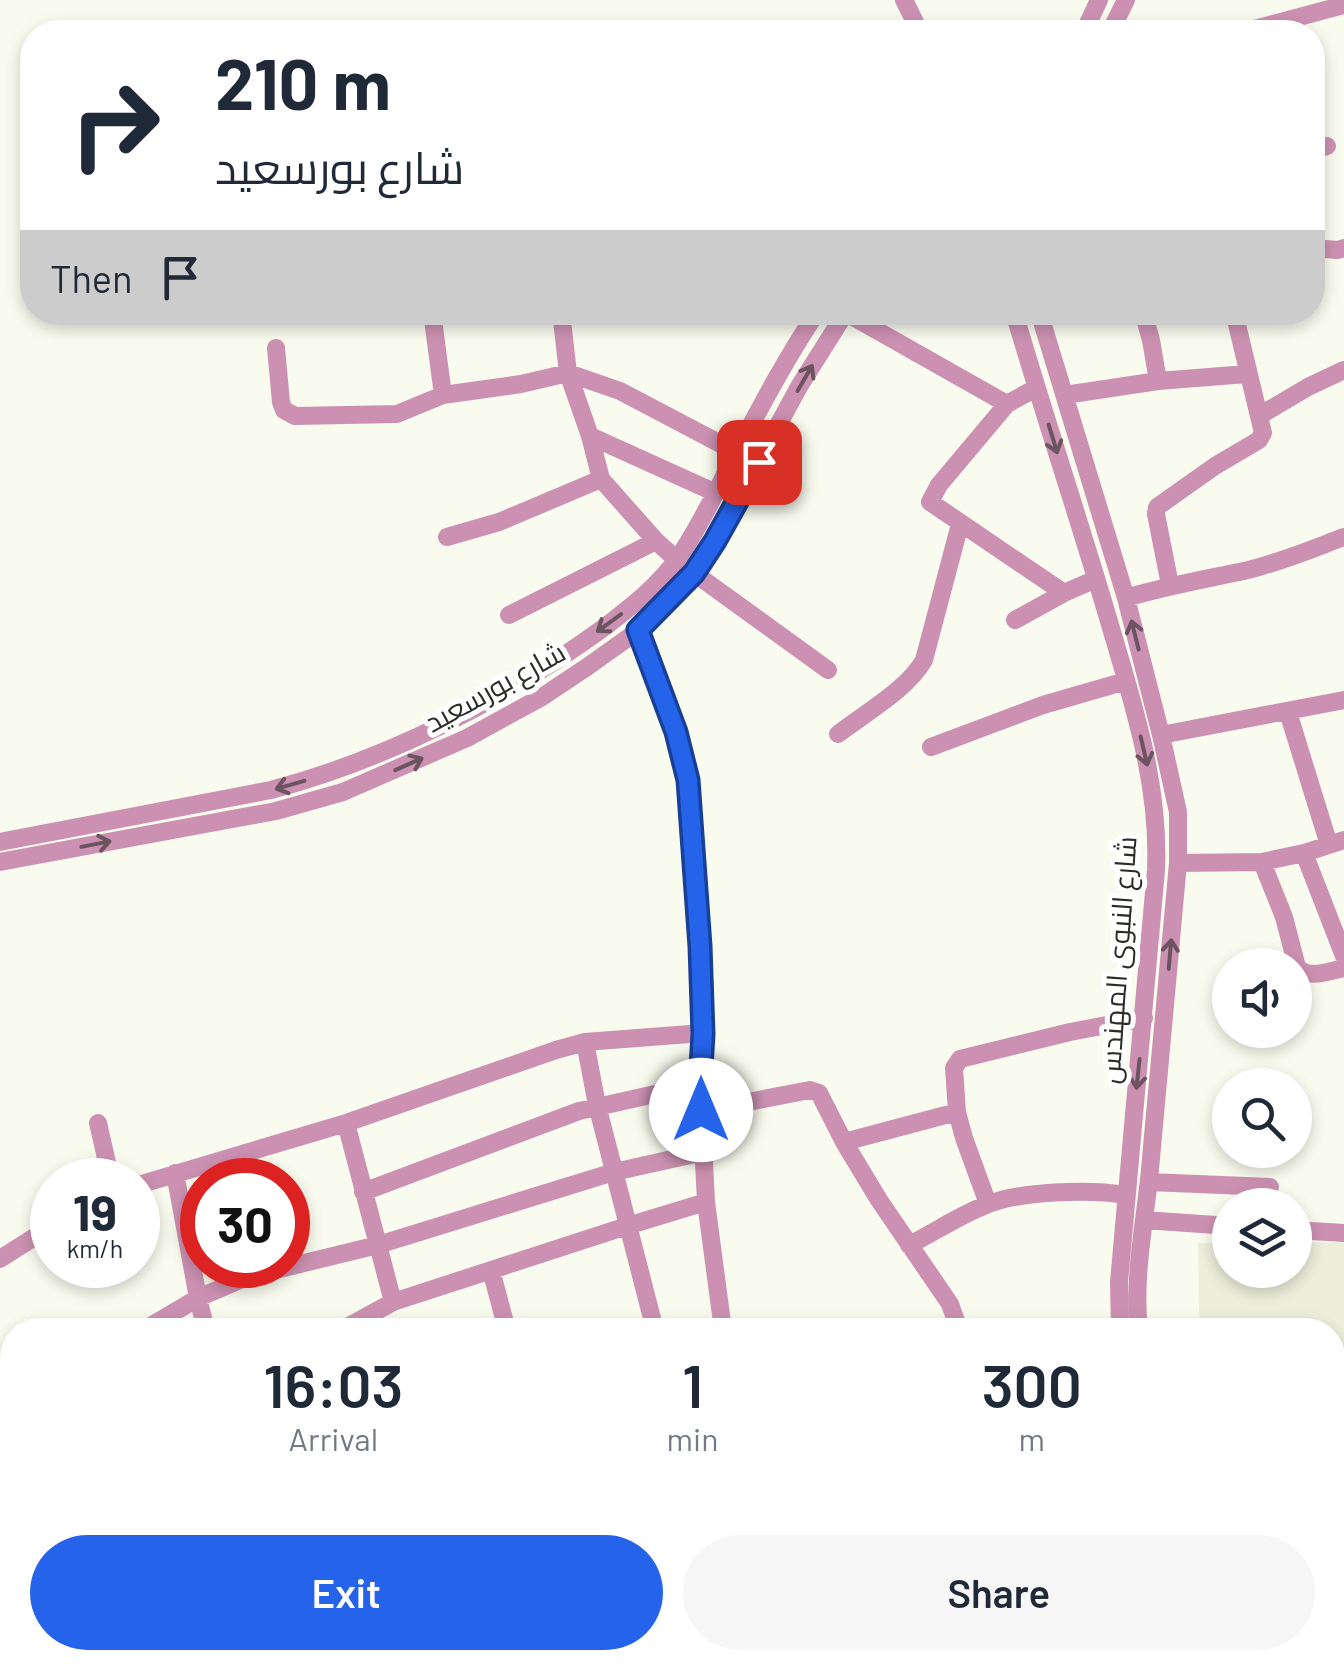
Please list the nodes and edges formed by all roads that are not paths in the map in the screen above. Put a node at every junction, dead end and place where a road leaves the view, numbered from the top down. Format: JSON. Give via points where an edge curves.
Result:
{"nodes":[{"id":1,"x":1344,"y":5,"type":"edge"},
{"id":2,"x":1300,"y":8,"type":"edge"},
{"id":3,"x":1271,"y":20,"type":"edge"},
{"id":4,"x":434,"y":325,"type":"edge"},
{"id":5,"x":562,"y":325,"type":"edge"},
{"id":6,"x":810,"y":325,"type":"edge"},
{"id":7,"x":838,"y":325,"type":"edge"},
{"id":8,"x":867,"y":325,"type":"edge"},
{"id":9,"x":1018,"y":325,"type":"edge"},
{"id":10,"x":1044,"y":325,"type":"edge"},
{"id":11,"x":1147,"y":325,"type":"edge"},
{"id":12,"x":1237,"y":325,"type":"edge"},
{"id":13,"x":276,"y":348,"type":"dead end"},
{"id":14,"x":1344,"y":370,"type":"edge"},
{"id":15,"x":568,"y":373,"type":"junction"},
{"id":16,"x":1247,"y":374,"type":"junction"},
{"id":17,"x":1158,"y":381,"type":"junction"},
{"id":18,"x":1036,"y":388,"type":"junction"},
{"id":19,"x":443,"y":395,"type":"junction"},
{"id":20,"x":1065,"y":395,"type":"junction"},
{"id":21,"x":1007,"y":404,"type":"junction"},
{"id":22,"x":1260,"y":416,"type":"junction"},
{"id":23,"x":590,"y":436,"type":"junction"},
{"id":24,"x":736,"y":452,"type":"junction"},
{"id":25,"x":602,"y":479,"type":"junction"},
{"id":26,"x":716,"y":493,"type":"junction"},
{"id":27,"x":960,"y":524,"type":"junction"},
{"id":28,"x":446,"y":537,"type":"dead end"},
{"id":29,"x":1344,"y":537,"type":"edge"},
{"id":30,"x":656,"y":541,"type":"junction"},
{"id":31,"x":677,"y":560,"type":"junction"},
{"id":32,"x":694,"y":573,"type":"junction"},
{"id":33,"x":1096,"y":579,"type":"junction"},
{"id":34,"x":1170,"y":585,"type":"junction"},
{"id":35,"x":1064,"y":593,"type":"junction"},
{"id":36,"x":1126,"y":598,"type":"junction"},
{"id":37,"x":509,"y":615,"type":"dead end"},
{"id":38,"x":1015,"y":620,"type":"dead end"},
{"id":39,"x":638,"y":630,"type":"junction"},
{"id":40,"x":575,"y":648,"type":"junction"},
{"id":41,"x":587,"y":668,"type":"junction"},
{"id":42,"x":828,"y":670,"type":"dead end"},
{"id":43,"x":1126,"y":681,"type":"junction"},
{"id":44,"x":1344,"y":700,"type":"edge"},
{"id":45,"x":1288,"y":712,"type":"junction"},
{"id":46,"x":838,"y":734,"type":"dead end"},
{"id":47,"x":1162,"y":735,"type":"junction"},
{"id":48,"x":931,"y":746,"type":"dead end"},
{"id":49,"x":0,"y":842,"type":"edge"},
{"id":50,"x":1336,"y":843,"type":"edge"},
{"id":51,"x":1304,"y":853,"type":"junction"},
{"id":52,"x":0,"y":862,"type":"edge"},
{"id":53,"x":1262,"y":862,"type":"junction"},
{"id":54,"x":1178,"y":863,"type":"junction"},
{"id":55,"x":1344,"y":956,"type":"edge"},
{"id":56,"x":1344,"y":968,"type":"edge"},
{"id":57,"x":1144,"y":1018,"type":"junction"},
{"id":58,"x":703,"y":1034,"type":"junction"},
{"id":59,"x":585,"y":1042,"type":"junction"},
{"id":60,"x":700,"y":1084,"type":"junction"},
{"id":61,"x":597,"y":1105,"type":"junction"},
{"id":62,"x":701,"y":1110,"type":"junction"},
{"id":63,"x":957,"y":1112,"type":"junction"},
{"id":64,"x":98,"y":1123,"type":"dead end"},
{"id":65,"x":346,"y":1124,"type":"junction"},
{"id":66,"x":844,"y":1142,"type":"junction"},
{"id":67,"x":704,"y":1152,"type":"junction"},
{"id":68,"x":245,"y":1154,"type":"junction"},
{"id":69,"x":106,"y":1158,"type":"edge"},
{"id":70,"x":246,"y":1158,"type":"edge"},
{"id":71,"x":614,"y":1172,"type":"junction"},
{"id":72,"x":175,"y":1173,"type":"junction"},
{"id":73,"x":160,"y":1178,"type":"edge"},
{"id":74,"x":1149,"y":1182,"type":"junction"},
{"id":75,"x":1270,"y":1187,"type":"dead end"},
{"id":76,"x":363,"y":1192,"type":"junction"},
{"id":77,"x":1126,"y":1194,"type":"junction"},
{"id":78,"x":706,"y":1202,"type":"junction"},
{"id":79,"x":988,"y":1204,"type":"junction"},
{"id":80,"x":1144,"y":1220,"type":"junction"},
{"id":81,"x":1212,"y":1225,"type":"edge"},
{"id":82,"x":627,"y":1226,"type":"junction"},
{"id":83,"x":1312,"y":1231,"type":"edge"},
{"id":84,"x":1344,"y":1233,"type":"edge"},
{"id":85,"x":30,"y":1240,"type":"edge"},
{"id":86,"x":378,"y":1245,"type":"junction"},
{"id":87,"x":910,"y":1245,"type":"junction"},
{"id":88,"x":0,"y":1259,"type":"edge"},
{"id":89,"x":310,"y":1259,"type":"edge"},
{"id":90,"x":491,"y":1270,"type":"junction"},
{"id":91,"x":221,"y":1288,"type":"edge"},
{"id":92,"x":198,"y":1298,"type":"junction"},
{"id":93,"x":394,"y":1302,"type":"junction"},
{"id":94,"x":164,"y":1318,"type":"edge"},
{"id":95,"x":203,"y":1318,"type":"edge"},
{"id":96,"x":364,"y":1318,"type":"edge"},
{"id":97,"x":504,"y":1318,"type":"edge"},
{"id":98,"x":652,"y":1318,"type":"edge"},
{"id":99,"x":721,"y":1318,"type":"edge"},
{"id":100,"x":955,"y":1318,"type":"edge"},
{"id":101,"x":1120,"y":1318,"type":"edge"},
{"id":102,"x":1139,"y":1318,"type":"edge"}],
"edges":[{"from":1,"to":2,"type":"street"},
{"from":2,"to":3,"type":"street"},
{"from":4,"to":19,"type":"street"},
{"from":5,"to":15,"type":"street"},
{"from":6,"to":24,"type":"street","name":"شارع بورسعيد"},
{"from":32,"to":7,"type":"street","name":"شارع بورسعيد","one_way":true},
{"from":8,"to":21,"type":"street"},
{"from":9,"to":18,"type":"street","name":"شارع النبوى المهندس"},
{"from":10,"to":20,"type":"street","name":"شارع النبوى المهندس"},
{"from":11,"to":17,"type":"street"},
{"from":12,"to":16,"type":"street"},
{"from":13,"to":19,"type":"street","via":[[281,402],[289,415],[398,414]]},
{"from":14,"to":22,"type":"street"},
{"from":15,"to":19,"type":"street"},
{"from":15,"to":23,"type":"street"},
{"from":15,"to":24,"type":"street"},
{"from":16,"to":17,"type":"street"},
{"from":16,"to":22,"type":"street"},
{"from":17,"to":20,"type":"street"},
{"from":18,"to":21,"type":"street"},
{"from":18,"to":33,"type":"street","name":"شارع النبوى المهندس","one_way":true},
{"from":20,"to":36,"type":"street","name":"شارع النبوى المهندس"},
{"from":21,"to":27,"type":"street","via":[[930,502]]},
{"from":22,"to":34,"type":"street","via":[[1259,440],[1156,507]]},
{"from":23,"to":25,"type":"street"},
{"from":23,"to":26,"type":"street"},
{"from":24,"to":26,"type":"street","name":"شارع بورسعيد"},
{"from":25,"to":28,"type":"street"},
{"from":25,"to":30,"type":"street"},
{"from":26,"to":31,"type":"street","name":"شارع بورسعيد"},
{"from":27,"to":35,"type":"street"},
{"from":27,"to":46,"type":"street","via":[[919,670]]},
{"from":29,"to":34,"type":"street","via":[[1250,569]]},
{"from":30,"to":31,"type":"street"},
{"from":30,"to":37,"type":"street"},
{"from":31,"to":40,"type":"street","name":"شارع بورسعيد","one_way":true,"via":[[630,608]]},
{"from":32,"to":39,"type":"street","name":"شارع بورسعيد"},
{"from":32,"to":42,"type":"street"},
{"from":33,"to":35,"type":"street"},
{"from":33,"to":43,"type":"street","name":"شارع النبوى المهندس"},
{"from":34,"to":36,"type":"street"},
{"from":35,"to":38,"type":"street"},
{"from":47,"to":36,"type":"street","name":"شارع النبوى المهندس","one_way":true},
{"from":39,"to":41,"type":"street","name":"شارع بورسعيد"},
{"from":39,"to":58,"type":"street","via":[[688,780]]},
{"from":40,"to":41,"type":"street"},
{"from":40,"to":49,"type":"street","name":"شارع بورسعيد","one_way":true,"via":[[456,716],[303,782]]},
{"from":52,"to":41,"type":"street","name":"شارع بورسعيد","one_way":true,"via":[[326,798],[467,738]]},
{"from":43,"to":48,"type":"street"},
{"from":43,"to":57,"type":"street","name":"شارع النبوى المهندس","one_way":true,"via":[[1156,820]]},
{"from":44,"to":45,"type":"street"},
{"from":45,"to":47,"type":"street"},
{"from":45,"to":50,"type":"street"},
{"from":47,"to":54,"type":"street","name":"شارع النبوى المهندس","via":[[1178,812]]},
{"from":50,"to":51,"type":"street"},
{"from":51,"to":53,"type":"street"},
{"from":51,"to":55,"type":"street"},
{"from":53,"to":54,"type":"street"},
{"from":53,"to":56,"type":"street","via":[[1298,969],[1310,974]]},
{"from":74,"to":54,"type":"street","name":"شارع النبوى المهندس","one_way":true},
{"from":57,"to":63,"type":"street","via":[[960,1059],[954,1064]]},
{"from":57,"to":77,"type":"street","name":"شارع النبوى المهندس","one_way":true},
{"from":58,"to":59,"type":"street"},
{"from":58,"to":60,"type":"street"},
{"from":59,"to":61,"type":"street"},
{"from":59,"to":65,"type":"street"},
{"from":60,"to":61,"type":"street"},
{"from":60,"to":62,"type":"street"},
{"from":61,"to":71,"type":"street"},
{"from":61,"to":76,"type":"street"},
{"from":62,"to":66,"type":"street","via":[[813,1090]]},
{"from":62,"to":67,"type":"street"},
{"from":63,"to":66,"type":"street"},
{"from":63,"to":79,"type":"street"},
{"from":64,"to":69,"type":"street"},
{"from":65,"to":68,"type":"street"},
{"from":65,"to":76,"type":"street"},
{"from":66,"to":87,"type":"street"},
{"from":67,"to":71,"type":"street"},
{"from":67,"to":78,"type":"street"},
{"from":68,"to":70,"type":"street"},
{"from":68,"to":72,"type":"street"},
{"from":71,"to":82,"type":"street"},
{"from":71,"to":86,"type":"street"},
{"from":72,"to":73,"type":"street"},
{"from":72,"to":92,"type":"street"},
{"from":74,"to":75,"type":"street"},
{"from":74,"to":80,"type":"street","name":"شارع النبوى المهندس"},
{"from":76,"to":86,"type":"street"},
{"from":77,"to":79,"type":"street","via":[[1098,1190]]},
{"from":77,"to":101,"type":"street","name":"شارع النبوى المهندس"},
{"from":78,"to":82,"type":"street"},
{"from":78,"to":99,"type":"street"},
{"from":79,"to":87,"type":"street"},
{"from":80,"to":81,"type":"street"},
{"from":80,"to":102,"type":"street","name":"شارع النبوى المهندس"},
{"from":82,"to":90,"type":"street"},
{"from":82,"to":98,"type":"street"},
{"from":83,"to":84,"type":"street"},
{"from":85,"to":88,"type":"street"},
{"from":86,"to":89,"type":"street"},
{"from":86,"to":93,"type":"street"},
{"from":87,"to":100,"type":"street"},
{"from":90,"to":93,"type":"street"},
{"from":90,"to":97,"type":"street"},
{"from":91,"to":92,"type":"street"},
{"from":92,"to":94,"type":"street"},
{"from":92,"to":95,"type":"street"},
{"from":93,"to":96,"type":"street"}]}
